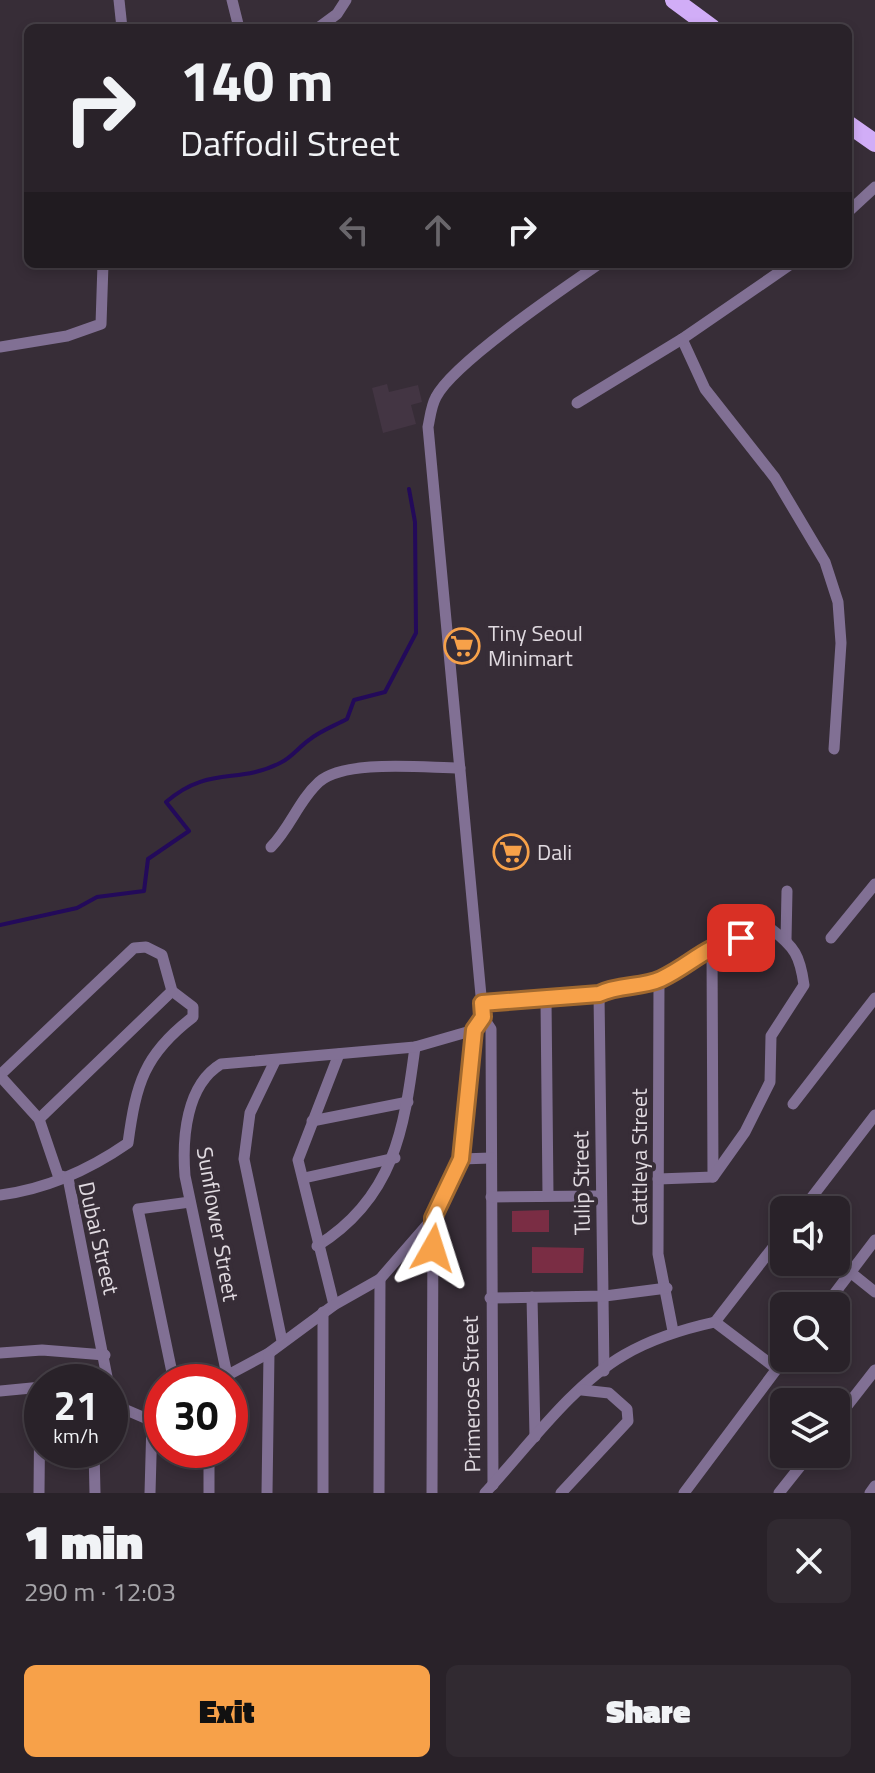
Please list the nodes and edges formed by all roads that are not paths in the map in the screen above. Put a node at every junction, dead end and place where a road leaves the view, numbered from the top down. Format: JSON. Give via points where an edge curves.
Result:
{"nodes":[{"id":1,"x":119,"y":0,"type":"edge"},
{"id":2,"x":232,"y":0,"type":"edge"},
{"id":3,"x":346,"y":0,"type":"edge"},
{"id":4,"x":674,"y":0,"type":"edge"},
{"id":5,"x":122,"y":24,"type":"edge"},
{"id":6,"x":238,"y":24,"type":"edge"},
{"id":7,"x":323,"y":24,"type":"edge"},
{"id":8,"x":707,"y":24,"type":"edge"},
{"id":9,"x":852,"y":127,"type":"edge"},
{"id":10,"x":875,"y":143,"type":"edge"},
{"id":11,"x":875,"y":187,"type":"edge"},
{"id":12,"x":852,"y":208,"type":"edge"},
{"id":13,"x":103,"y":268,"type":"edge"},
{"id":14,"x":593,"y":268,"type":"edge"},
{"id":15,"x":785,"y":268,"type":"edge"},
{"id":16,"x":682,"y":339,"type":"junction"},
{"id":17,"x":0,"y":347,"type":"edge"},
{"id":18,"x":577,"y":403,"type":"dead end"},
{"id":19,"x":834,"y":749,"type":"dead end"},
{"id":20,"x":460,"y":768,"type":"junction"},
{"id":21,"x":271,"y":847,"type":"dead end"},
{"id":22,"x":875,"y":884,"type":"edge"},
{"id":23,"x":787,"y":891,"type":"dead end"},
{"id":24,"x":831,"y":938,"type":"dead end"},
{"id":25,"x":786,"y":940,"type":"junction"},
{"id":26,"x":712,"y":945,"type":"junction"},
{"id":27,"x":659,"y":980,"type":"junction"},
{"id":28,"x":172,"y":991,"type":"junction"},
{"id":29,"x":599,"y":994,"type":"junction"},
{"id":30,"x":875,"y":998,"type":"edge"},
{"id":31,"x":546,"y":1000,"type":"junction"},
{"id":32,"x":482,"y":1003,"type":"junction"},
{"id":33,"x":483,"y":1017,"type":"junction"},
{"id":34,"x":474,"y":1030,"type":"junction"},
{"id":35,"x":415,"y":1047,"type":"junction"},
{"id":36,"x":339,"y":1054,"type":"junction"},
{"id":37,"x":275,"y":1061,"type":"junction"},
{"id":38,"x":0,"y":1075,"type":"edge"},
{"id":39,"x":408,"y":1102,"type":"junction"},
{"id":40,"x":793,"y":1104,"type":"dead end"},
{"id":41,"x":875,"y":1115,"type":"edge"},
{"id":42,"x":39,"y":1119,"type":"junction"},
{"id":43,"x":312,"y":1121,"type":"junction"},
{"id":44,"x":395,"y":1158,"type":"junction"},
{"id":45,"x":491,"y":1158,"type":"junction"},
{"id":46,"x":461,"y":1159,"type":"junction"},
{"id":47,"x":713,"y":1177,"type":"junction"},
{"id":48,"x":68,"y":1178,"type":"junction"},
{"id":49,"x":304,"y":1178,"type":"junction"},
{"id":50,"x":658,"y":1179,"type":"junction"},
{"id":51,"x":0,"y":1195,"type":"edge"},
{"id":52,"x":548,"y":1195,"type":"junction"},
{"id":53,"x":600,"y":1196,"type":"junction"},
{"id":54,"x":813,"y":1196,"type":"edge"},
{"id":55,"x":491,"y":1197,"type":"junction"},
{"id":56,"x":190,"y":1202,"type":"junction"},
{"id":57,"x":433,"y":1218,"type":"junction"},
{"id":58,"x":875,"y":1240,"type":"edge"},
{"id":59,"x":317,"y":1246,"type":"junction"},
{"id":60,"x":770,"y":1251,"type":"edge"},
{"id":61,"x":850,"y":1272,"type":"joint"},
{"id":62,"x":380,"y":1279,"type":"junction"},
{"id":63,"x":667,"y":1288,"type":"junction"},
{"id":64,"x":875,"y":1292,"type":"edge"},
{"id":65,"x":605,"y":1296,"type":"junction"},
{"id":66,"x":532,"y":1297,"type":"junction"},
{"id":67,"x":490,"y":1298,"type":"junction"},
{"id":68,"x":334,"y":1305,"type":"junction"},
{"id":69,"x":323,"y":1312,"type":"junction"},
{"id":70,"x":715,"y":1322,"type":"junction"},
{"id":71,"x":673,"y":1331,"type":"junction"},
{"id":72,"x":282,"y":1341,"type":"junction"},
{"id":73,"x":0,"y":1353,"type":"edge"},
{"id":74,"x":269,"y":1353,"type":"junction"},
{"id":75,"x":105,"y":1355,"type":"junction"},
{"id":76,"x":106,"y":1364,"type":"edge"},
{"id":77,"x":170,"y":1364,"type":"edge"},
{"id":78,"x":225,"y":1364,"type":"edge"},
{"id":79,"x":248,"y":1364,"type":"edge"},
{"id":80,"x":770,"y":1364,"type":"edge"},
{"id":81,"x":875,"y":1370,"type":"edge"},
{"id":82,"x":604,"y":1371,"type":"junction"},
{"id":83,"x":775,"y":1372,"type":"edge"},
{"id":84,"x":24,"y":1389,"type":"edge"},
{"id":85,"x":582,"y":1390,"type":"junction"},
{"id":86,"x":0,"y":1391,"type":"edge"},
{"id":87,"x":850,"y":1402,"type":"edge"},
{"id":88,"x":535,"y":1437,"type":"junction"},
{"id":89,"x":39,"y":1468,"type":"edge"},
{"id":90,"x":94,"y":1468,"type":"edge"},
{"id":91,"x":152,"y":1468,"type":"edge"},
{"id":92,"x":209,"y":1468,"type":"edge"},
{"id":93,"x":799,"y":1468,"type":"edge"},
{"id":94,"x":875,"y":1486,"type":"edge"},
{"id":95,"x":489,"y":1489,"type":"edge"},
{"id":96,"x":39,"y":1493,"type":"edge"},
{"id":97,"x":95,"y":1493,"type":"edge"},
{"id":98,"x":150,"y":1493,"type":"edge"},
{"id":99,"x":209,"y":1493,"type":"edge"},
{"id":100,"x":267,"y":1493,"type":"edge"},
{"id":101,"x":315,"y":1493,"type":"edge"},
{"id":102,"x":324,"y":1493,"type":"edge"},
{"id":103,"x":379,"y":1493,"type":"edge"},
{"id":104,"x":432,"y":1493,"type":"edge"},
{"id":105,"x":561,"y":1493,"type":"edge"},
{"id":106,"x":684,"y":1493,"type":"edge"},
{"id":107,"x":779,"y":1493,"type":"edge"},
{"id":108,"x":870,"y":1493,"type":"edge"}],
"edges":[{"from":1,"to":5,"type":"street"},
{"from":2,"to":6,"type":"street"},
{"from":3,"to":7,"type":"street"},
{"from":4,"to":8,"type":"main road"},
{"from":9,"to":10,"type":"main road"},
{"from":11,"to":12,"type":"street"},
{"from":13,"to":17,"type":"street","via":[[101,324]]},
{"from":14,"to":20,"type":"street","name":"Primerose Street","via":[[457,371],[436,397],[428,427]]},
{"from":15,"to":16,"type":"street"},
{"from":16,"to":18,"type":"street"},
{"from":16,"to":19,"type":"street","via":[[721,414],[775,478],[825,562],[838,602],[841,643]]},
{"from":20,"to":21,"type":"street","via":[[330,774]]},
{"from":20,"to":32,"type":"street","name":"Primerose Street"},
{"from":22,"to":24,"type":"street"},
{"from":23,"to":25,"type":"street"},
{"from":25,"to":26,"type":"street","via":[[771,929]]},
{"from":25,"to":47,"type":"street","via":[[800,958],[804,985],[771,1036],[770,1082],[745,1132]]},
{"from":26,"to":27,"type":"street"},
{"from":26,"to":47,"type":"street"},
{"from":27,"to":29,"type":"street","via":[[615,986]]},
{"from":27,"to":50,"type":"street","name":"Cattleya Street"},
{"from":28,"to":38,"type":"street","via":[[162,955],[134,948]]},
{"from":28,"to":42,"type":"street"},
{"from":28,"to":48,"type":"street","via":[[193,1007],[193,1017],[142,1071],[128,1143]]},
{"from":29,"to":31,"type":"street"},
{"from":29,"to":53,"type":"street","name":"Tulip Street"},
{"from":30,"to":40,"type":"street"},
{"from":31,"to":32,"type":"street"},
{"from":31,"to":52,"type":"street"},
{"from":32,"to":33,"type":"street","name":"Primerose Street"},
{"from":33,"to":34,"type":"street"},
{"from":33,"to":45,"type":"street","name":"Primerose Street","via":[[491,1029]]},
{"from":34,"to":35,"type":"street"},
{"from":34,"to":46,"type":"street"},
{"from":35,"to":36,"type":"street"},
{"from":35,"to":39,"type":"street"},
{"from":36,"to":37,"type":"street"},
{"from":36,"to":43,"type":"street"},
{"from":37,"to":56,"type":"street","name":"Sunflower Street","via":[[221,1064],[206,1072],[182,1146]]},
{"from":37,"to":72,"type":"street","via":[[250,1113],[244,1159]]},
{"from":38,"to":42,"type":"street","name":"Dubai Street"},
{"from":39,"to":43,"type":"street"},
{"from":39,"to":44,"type":"street"},
{"from":41,"to":54,"type":"street"},
{"from":42,"to":48,"type":"street","name":"Dubai Street","via":[[58,1175]]},
{"from":43,"to":49,"type":"street","via":[[298,1160]]},
{"from":44,"to":49,"type":"street"},
{"from":44,"to":59,"type":"street","via":[[351,1222]]},
{"from":45,"to":46,"type":"street"},
{"from":45,"to":55,"type":"street","name":"Primerose Street"},
{"from":46,"to":57,"type":"street"},
{"from":47,"to":50,"type":"street"},
{"from":48,"to":51,"type":"street"},
{"from":48,"to":75,"type":"street","name":"Dubai Street"},
{"from":49,"to":59,"type":"street"},
{"from":50,"to":63,"type":"street","name":"Cattleya Street","via":[[658,1254]]},
{"from":52,"to":53,"type":"street"},
{"from":52,"to":55,"type":"street"},
{"from":53,"to":65,"type":"street","name":"Tulip Street"},
{"from":55,"to":67,"type":"street","name":"Primerose Street"},
{"from":56,"to":77,"type":"street","via":[[138,1209]]},
{"from":56,"to":78,"type":"street","name":"Sunflower Street"},
{"from":57,"to":62,"type":"street"},
{"from":57,"to":104,"type":"street"},
{"from":58,"to":61,"type":"street"},
{"from":59,"to":68,"type":"street"},
{"from":60,"to":70,"type":"street"},
{"from":61,"to":64,"type":"street"},
{"from":62,"to":68,"type":"street"},
{"from":62,"to":103,"type":"street"},
{"from":63,"to":65,"type":"street"},
{"from":63,"to":71,"type":"street","name":"Cattleya Street"},
{"from":65,"to":66,"type":"street"},
{"from":65,"to":82,"type":"street","name":"Tulip Street"},
{"from":66,"to":67,"type":"street"},
{"from":66,"to":88,"type":"street"},
{"from":67,"to":95,"type":"street","name":"Primerose Street"},
{"from":68,"to":69,"type":"street"},
{"from":69,"to":72,"type":"street"},
{"from":69,"to":102,"type":"street"},
{"from":70,"to":71,"type":"street"},
{"from":70,"to":80,"type":"street"},
{"from":71,"to":82,"type":"street"},
{"from":72,"to":74,"type":"street"},
{"from":73,"to":75,"type":"street"},
{"from":74,"to":79,"type":"street"},
{"from":74,"to":100,"type":"street"},
{"from":75,"to":76,"type":"street","name":"Dubai Street"},
{"from":81,"to":87,"type":"street"},
{"from":82,"to":85,"type":"street"},
{"from":83,"to":106,"type":"street"},
{"from":84,"to":86,"type":"street"},
{"from":85,"to":88,"type":"street"},
{"from":85,"to":105,"type":"street","via":[[609,1393],[627,1409],[628,1421]]},
{"from":88,"to":95,"type":"street"},
{"from":89,"to":96,"type":"street"},
{"from":90,"to":97,"type":"street"},
{"from":91,"to":98,"type":"street"},
{"from":92,"to":99,"type":"street"},
{"from":93,"to":107,"type":"street"},
{"from":94,"to":108,"type":"street"},
{"from":101,"to":102,"type":"street"}]}
